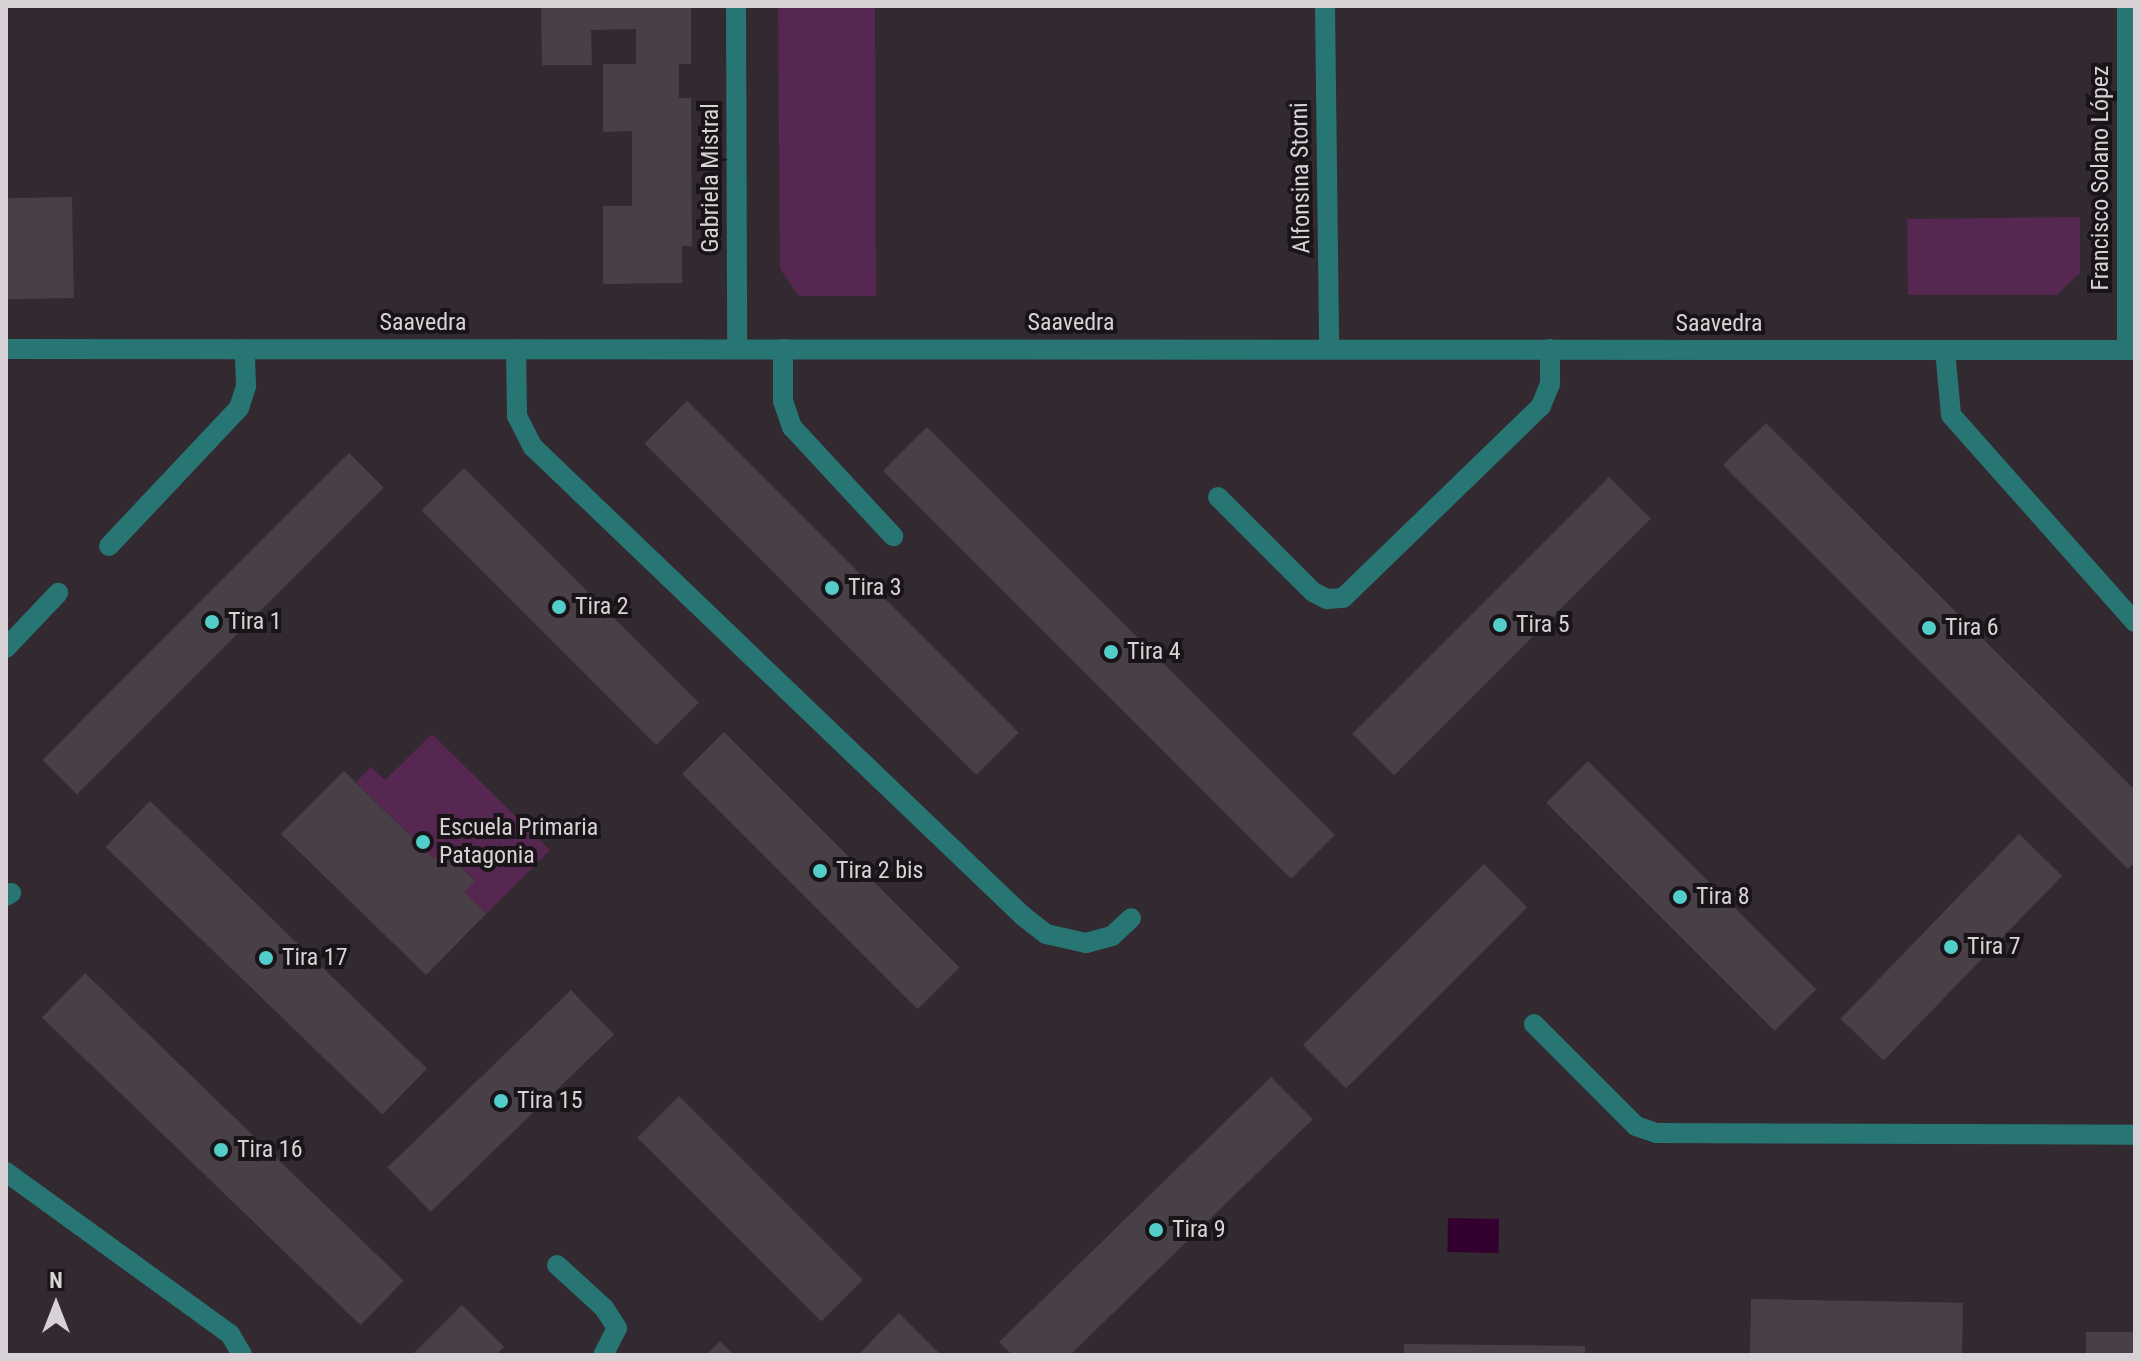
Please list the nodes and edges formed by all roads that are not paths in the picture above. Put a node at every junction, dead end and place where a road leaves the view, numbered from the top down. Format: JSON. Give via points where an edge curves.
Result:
{"nodes":[{"id":1,"x":736,"y":6,"type":"edge"},
{"id":2,"x":1325,"y":6,"type":"edge"},
{"id":3,"x":2127,"y":6,"type":"edge"},
{"id":4,"x":6,"y":349,"type":"edge"},
{"id":5,"x":245,"y":349,"type":"junction"},
{"id":6,"x":516,"y":349,"type":"junction"},
{"id":7,"x":737,"y":349,"type":"junction"},
{"id":8,"x":783,"y":349,"type":"junction"},
{"id":9,"x":1329,"y":349,"type":"junction"},
{"id":10,"x":1550,"y":349,"type":"junction"},
{"id":11,"x":1945,"y":350,"type":"junction"},
{"id":12,"x":2131,"y":350,"type":"edge"},
{"id":13,"x":1218,"y":497,"type":"dead end"},
{"id":14,"x":893,"y":536,"type":"dead end"},
{"id":15,"x":109,"y":546,"type":"dead end"},
{"id":16,"x":58,"y":593,"type":"dead end"},
{"id":17,"x":2135,"y":622,"type":"edge"},
{"id":18,"x":6,"y":648,"type":"edge"},
{"id":19,"x":1131,"y":918,"type":"dead end"},
{"id":20,"x":1534,"y":1024,"type":"dead end"},
{"id":21,"x":2135,"y":1135,"type":"edge"},
{"id":22,"x":6,"y":1172,"type":"edge"},
{"id":23,"x":557,"y":1265,"type":"dead end"},
{"id":24,"x":242,"y":1355,"type":"edge"},
{"id":25,"x":603,"y":1355,"type":"edge"}],
"edges":[{"from":1,"to":7,"type":"street","name":"Gabriela Mistral"},
{"from":2,"to":9,"type":"street","name":"Alfonsina Storni"},
{"from":3,"to":12,"type":"street","name":"Francisco Solano López"},
{"from":4,"to":5,"type":"street","name":"Saavedra"},
{"from":5,"to":6,"type":"street","name":"Saavedra"},
{"from":5,"to":15,"type":"street","via":[[246,386],[239,408]]},
{"from":6,"to":7,"type":"street","name":"Saavedra"},
{"from":6,"to":19,"type":"street","via":[[517,416],[533,447],[1023,916],[1046,934],[1086,943],[1112,936]]},
{"from":7,"to":8,"type":"street","name":"Saavedra"},
{"from":8,"to":9,"type":"street","name":"Saavedra"},
{"from":8,"to":14,"type":"street","via":[[783,401],[792,427]]},
{"from":9,"to":10,"type":"street","name":"Saavedra"},
{"from":10,"to":11,"type":"street","name":"Saavedra"},
{"from":10,"to":13,"type":"street","via":[[1550,384],[1541,406],[1343,598],[1320,597]]},
{"from":11,"to":12,"type":"street","name":"Saavedra"},
{"from":11,"to":17,"type":"street","via":[[1951,415]]},
{"from":16,"to":18,"type":"street"},
{"from":20,"to":21,"type":"street","via":[[1636,1126],[1649,1132]]},
{"from":22,"to":24,"type":"street","via":[[230,1334]]},
{"from":23,"to":25,"type":"street","via":[[604,1308],[617,1328]]}]}
